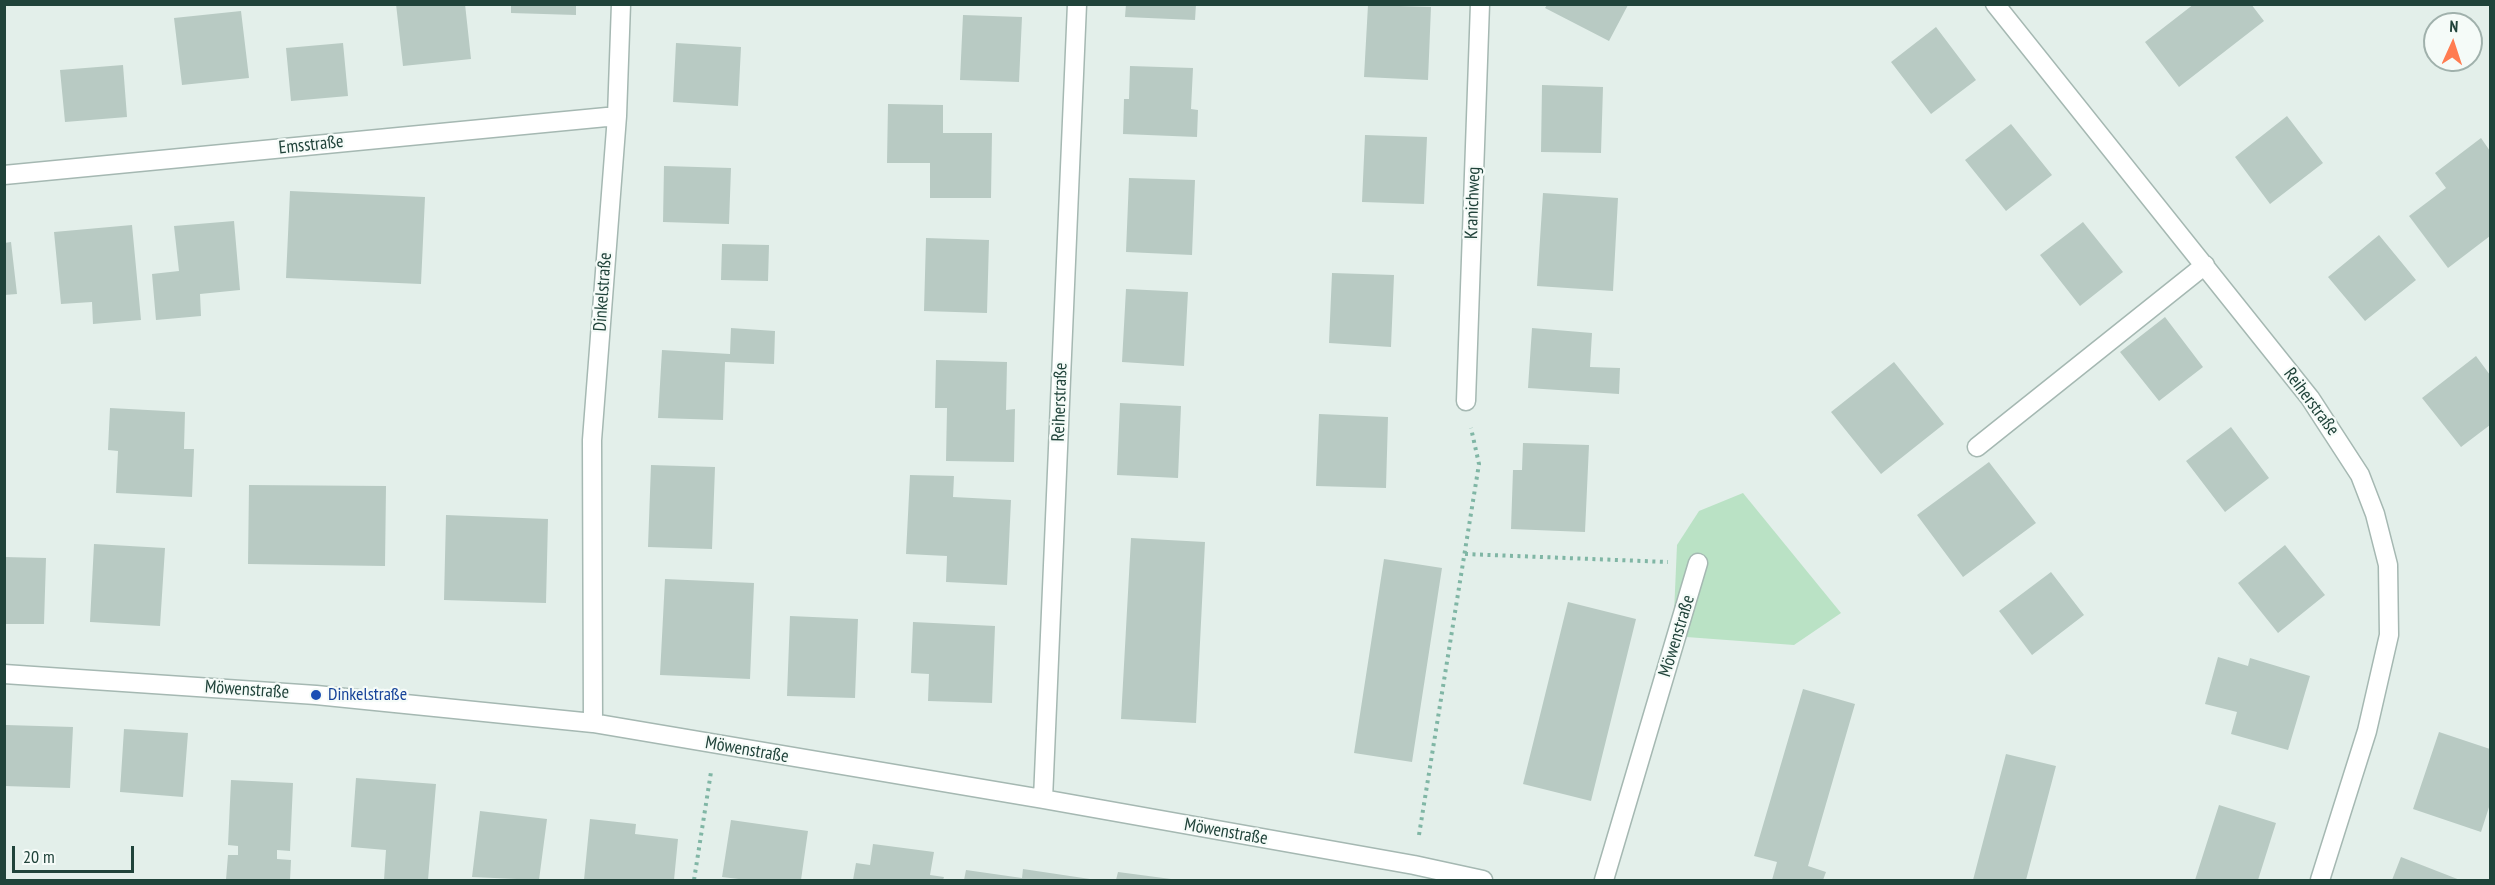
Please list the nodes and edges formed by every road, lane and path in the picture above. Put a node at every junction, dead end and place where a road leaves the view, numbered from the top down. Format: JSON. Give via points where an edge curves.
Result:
{"nodes":[{"id":1,"x":621,"y":4,"type":"edge"},
{"id":2,"x":1077,"y":4,"type":"edge"},
{"id":3,"x":1480,"y":4,"type":"edge"},
{"id":4,"x":1995,"y":4,"type":"edge"},
{"id":5,"x":616,"y":116,"type":"junction"},
{"id":6,"x":4,"y":175,"type":"edge"},
{"id":7,"x":2205,"y":265,"type":"junction"},
{"id":8,"x":1466,"y":401,"type":"joint"},
{"id":9,"x":1977,"y":447,"type":"dead end"},
{"id":10,"x":1465,"y":554,"type":"junction"},
{"id":11,"x":1698,"y":563,"type":"joint"},
{"id":12,"x":4,"y":674,"type":"edge"},
{"id":13,"x":593,"y":723,"type":"junction"},
{"id":14,"x":716,"y":745,"type":"junction"},
{"id":15,"x":1043,"y":799,"type":"junction"},
{"id":16,"x":1414,"y":865,"type":"junction"},
{"id":17,"x":694,"y":880,"type":"edge"},
{"id":18,"x":1483,"y":880,"type":"edge"},
{"id":19,"x":1604,"y":880,"type":"edge"},
{"id":20,"x":2320,"y":880,"type":"edge"}],
"edges":[{"from":1,"to":5,"type":"street","name":"Dinkelstraße"},
{"from":2,"to":15,"type":"street","name":"Reiherstraße"},
{"from":3,"to":8,"type":"street","name":"Kranichweg"},
{"from":4,"to":7,"type":"street","name":"Reiherstraße"},
{"from":5,"to":6,"type":"street","name":"Emsstraße"},
{"from":5,"to":13,"type":"street","name":"Dinkelstraße","via":[[592,440]]},
{"from":7,"to":9,"type":"street"},
{"from":7,"to":20,"type":"street","name":"Reiherstraße","via":[[2339,440],[2360,475],[2388,565],[2389,635],[2379,682]]},
{"from":8,"to":10,"type":"path","via":[[1479,464]]},
{"from":10,"to":11,"type":"path"},
{"from":10,"to":16,"type":"path"},
{"from":11,"to":19,"type":"street","name":"Möwenstraße"},
{"from":12,"to":13,"type":"street","name":"Möwenstraße","via":[[316,695]]},
{"from":13,"to":14,"type":"street","name":"Möwenstraße"},
{"from":14,"to":15,"type":"street","name":"Möwenstraße"},
{"from":14,"to":17,"type":"path"},
{"from":15,"to":16,"type":"street","name":"Möwenstraße"},
{"from":16,"to":18,"type":"street","name":"Möwenstraße"}]}
